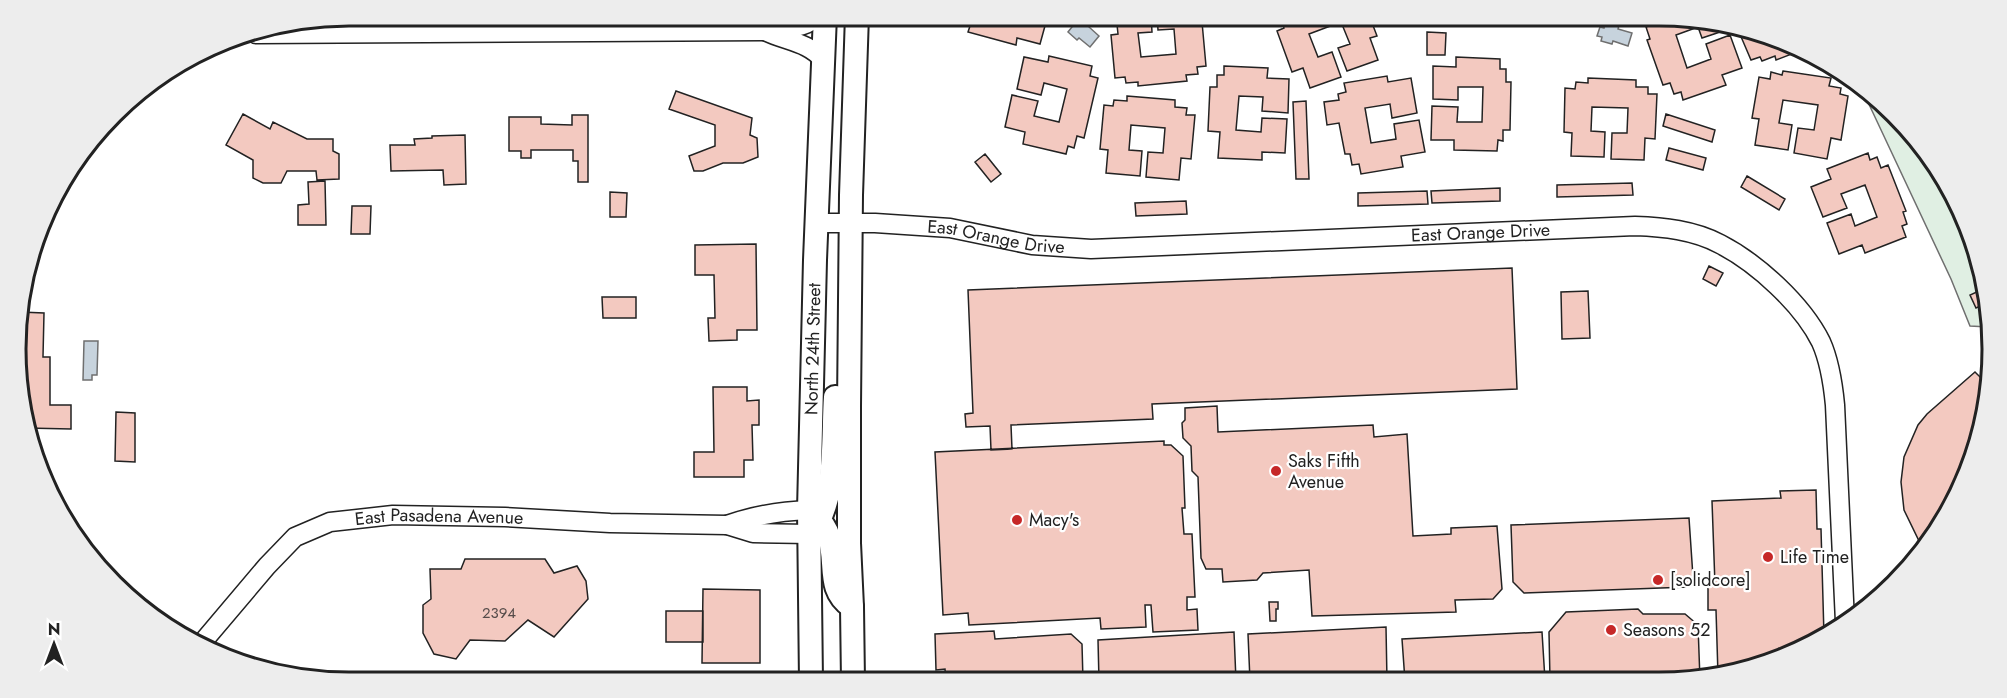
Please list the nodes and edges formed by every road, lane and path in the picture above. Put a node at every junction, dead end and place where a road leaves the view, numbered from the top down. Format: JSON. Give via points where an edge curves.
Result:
{"nodes":[{"id":1,"x":344,"y":26,"type":"edge"},
{"id":2,"x":480,"y":26,"type":"edge"},
{"id":3,"x":793,"y":26,"type":"edge"},
{"id":4,"x":825,"y":26,"type":"edge"},
{"id":5,"x":857,"y":26,"type":"edge"},
{"id":6,"x":293,"y":31,"type":"edge"},
{"id":7,"x":765,"y":31,"type":"junction"},
{"id":8,"x":823,"y":60,"type":"junction"},
{"id":9,"x":817,"y":223,"type":"junction"},
{"id":10,"x":851,"y":223,"type":"junction"},
{"id":11,"x":813,"y":522,"type":"junction"},
{"id":12,"x":852,"y":607,"type":"junction"},
{"id":13,"x":1845,"y":613,"type":"edge"},
{"id":14,"x":205,"y":639,"type":"edge"},
{"id":15,"x":811,"y":672,"type":"edge"},
{"id":16,"x":853,"y":672,"type":"edge"}],
"edges":[{"from":1,"to":6,"type":"street"},
{"from":2,"to":7,"type":"street"},
{"from":3,"to":7,"type":"street"},
{"from":4,"to":8,"type":"main road","name":"North 24th Street"},
{"from":5,"to":10,"type":"main road","name":"North 24th Street"},
{"from":7,"to":8,"type":"street","via":[[811,47]]},
{"from":8,"to":9,"type":"main road","name":"North 24th Street"},
{"from":9,"to":10,"type":"street","name":"East Orange Drive"},
{"from":9,"to":11,"type":"main road","name":"North 24th Street"},
{"from":10,"to":11,"type":"main road","via":[[841,253],[831,475],[827,501]]},
{"from":10,"to":12,"type":"main road","name":"North 24th Street"},
{"from":10,"to":13,"type":"street","name":"East Orange Drive","via":[[950,228],[1032,245],[1090,249],[1635,226],[1660,227],[1719,243],[1755,266],[1794,302],[1821,342],[1831,372],[1835,405]]},
{"from":11,"to":12,"type":"main road","via":[[827,530],[833,545],[836,587]]},
{"from":11,"to":14,"type":"street","name":"East Pasadena Avenue","via":[[753,533],[727,525],[399,515],[330,522],[295,537]]},
{"from":11,"to":15,"type":"main road","name":"North 24th Street"},
{"from":12,"to":16,"type":"main road","name":"North 24th Street"}]}
